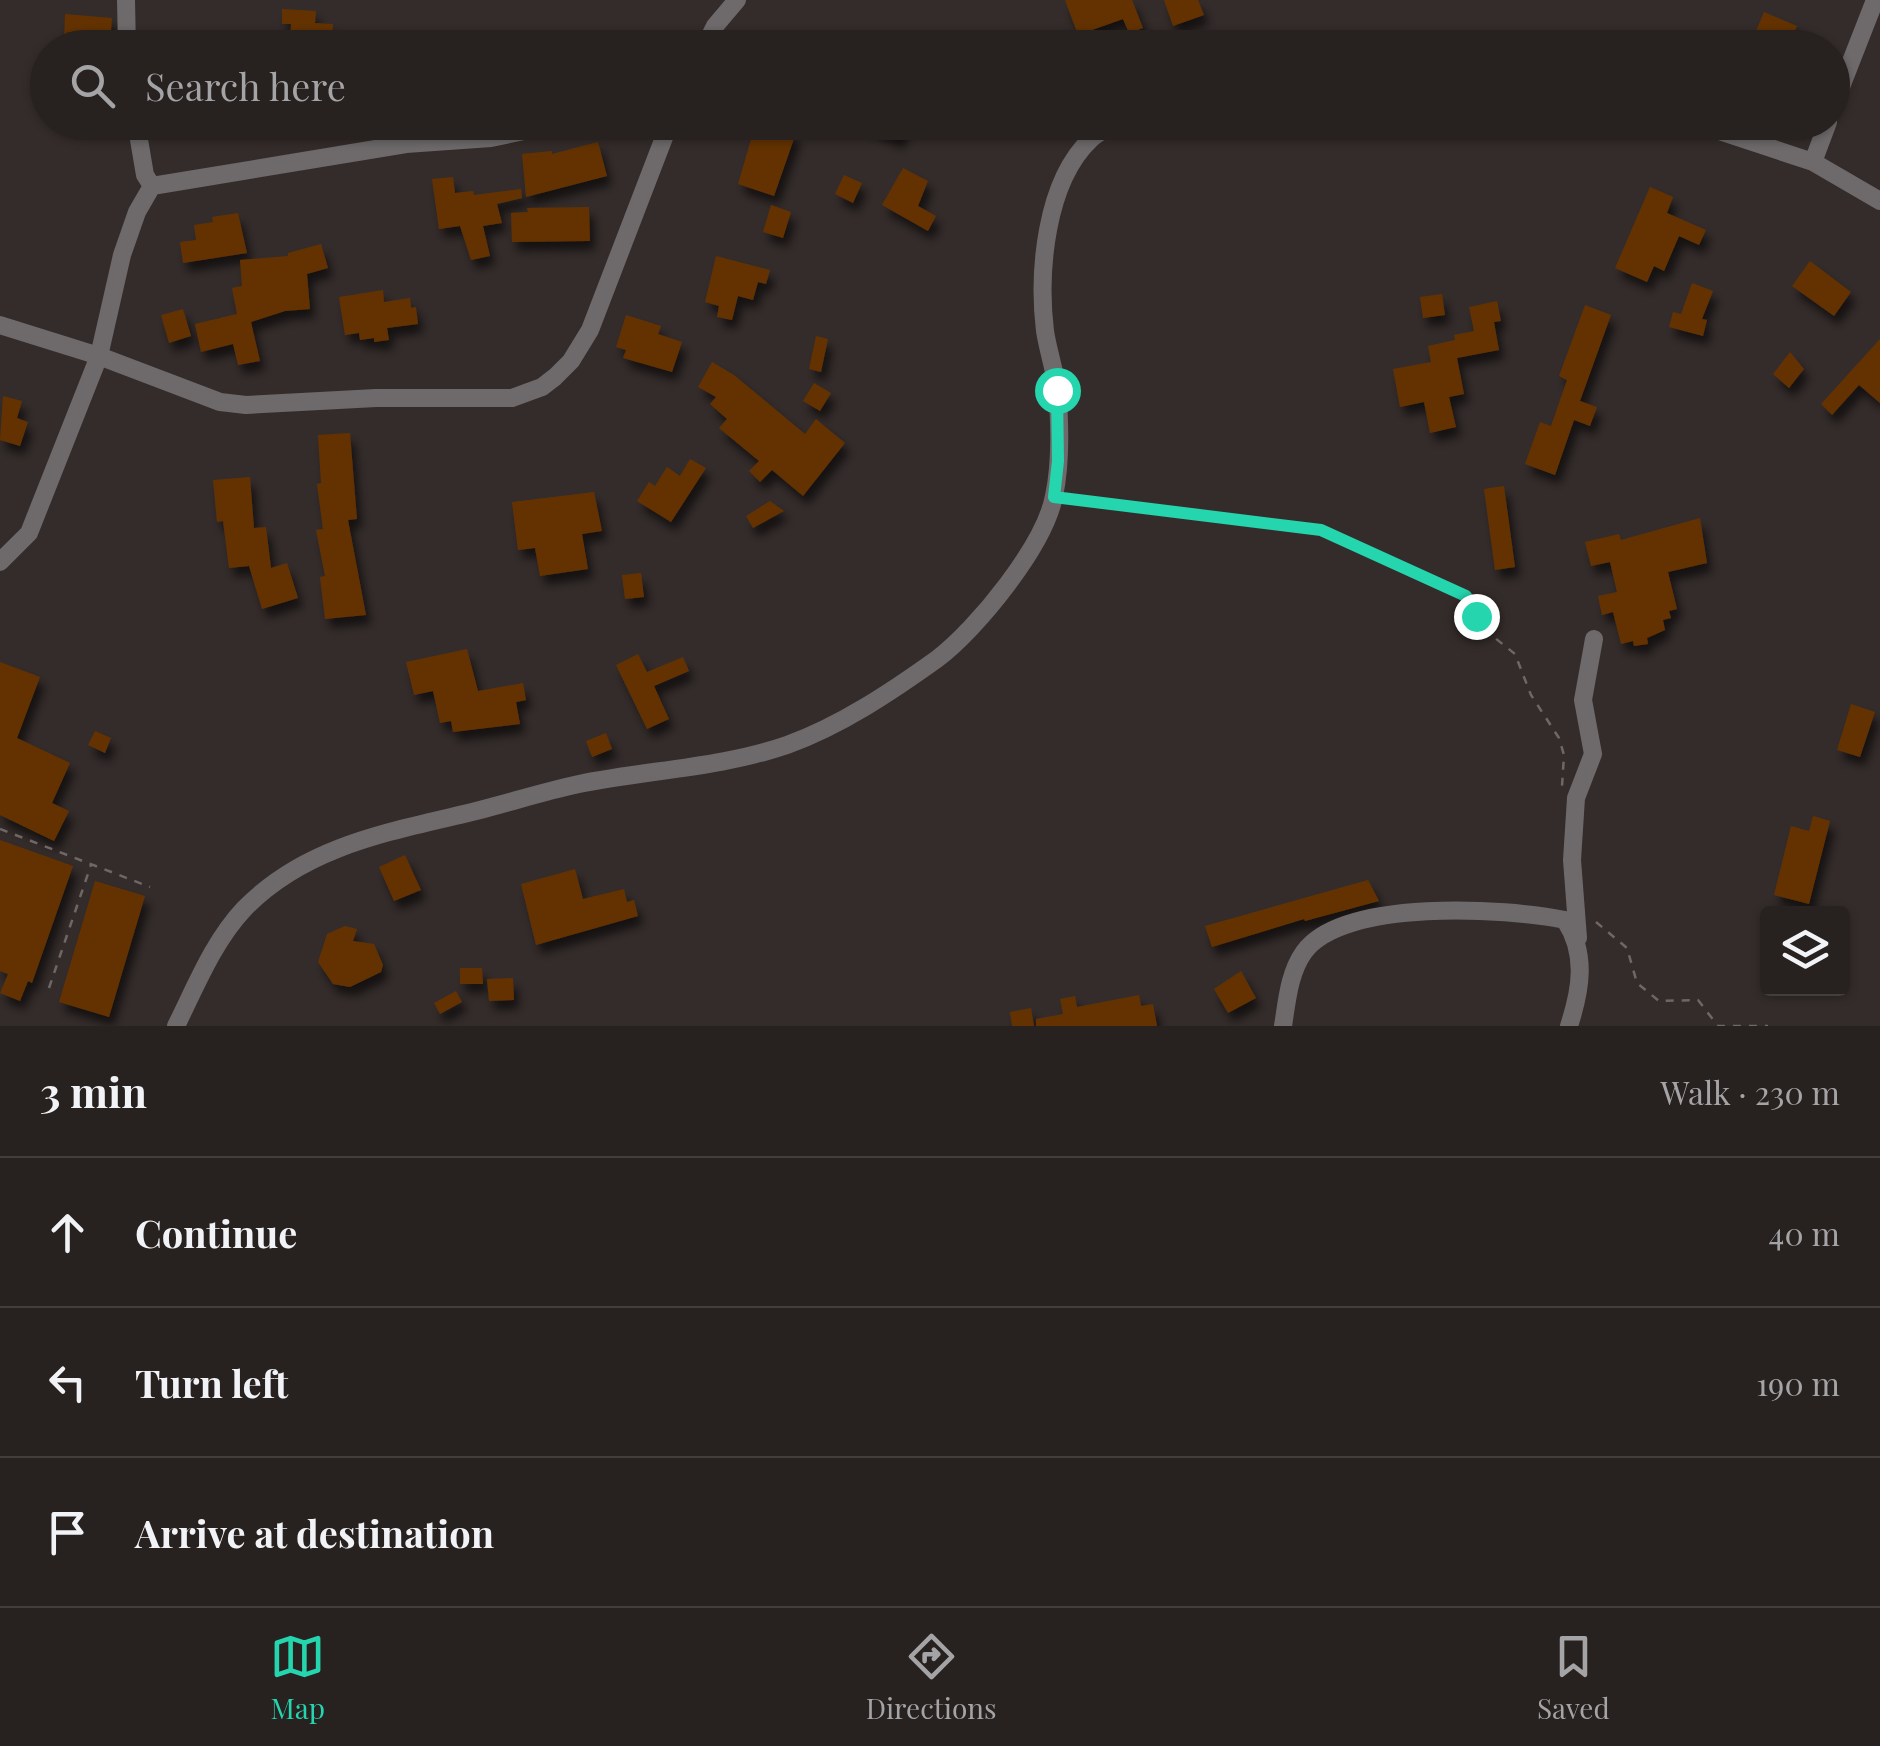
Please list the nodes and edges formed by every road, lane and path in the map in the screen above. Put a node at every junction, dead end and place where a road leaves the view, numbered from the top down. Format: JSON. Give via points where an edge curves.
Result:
{"nodes":[{"id":1,"x":126,"y":0,"type":"edge"},
{"id":2,"x":737,"y":0,"type":"edge"},
{"id":3,"x":1876,"y":0,"type":"edge"},
{"id":4,"x":127,"y":30,"type":"edge"},
{"id":5,"x":713,"y":30,"type":"edge"},
{"id":6,"x":1850,"y":65,"type":"edge"},
{"id":7,"x":139,"y":140,"type":"edge"},
{"id":8,"x":463,"y":140,"type":"edge"},
{"id":9,"x":663,"y":140,"type":"edge"},
{"id":10,"x":1091,"y":140,"type":"edge"},
{"id":11,"x":1747,"y":140,"type":"edge"},
{"id":12,"x":1822,"y":140,"type":"edge"},
{"id":13,"x":1814,"y":162,"type":"junction"},
{"id":14,"x":152,"y":186,"type":"junction"},
{"id":15,"x":1880,"y":201,"type":"edge"},
{"id":16,"x":0,"y":325,"type":"edge"},
{"id":17,"x":99,"y":356,"type":"junction"},
{"id":18,"x":1054,"y":497,"type":"junction"},
{"id":19,"x":0,"y":562,"type":"edge"},
{"id":20,"x":1594,"y":639,"type":"dead end"},
{"id":21,"x":1562,"y":789,"type":"dead end"},
{"id":22,"x":0,"y":829,"type":"edge"},
{"id":23,"x":92,"y":864,"type":"junction"},
{"id":24,"x":150,"y":887,"type":"dead end"},
{"id":25,"x":1575,"y":904,"type":"junction"},
{"id":26,"x":1578,"y":944,"type":"junction"},
{"id":27,"x":49,"y":988,"type":"dead end"},
{"id":28,"x":176,"y":1026,"type":"edge"},
{"id":29,"x":1282,"y":1026,"type":"edge"},
{"id":30,"x":1569,"y":1026,"type":"edge"},
{"id":31,"x":1768,"y":1026,"type":"edge"}],
"edges":[{"from":1,"to":4,"type":"street"},
{"from":2,"to":5,"type":"street"},
{"from":3,"to":6,"type":"street"},
{"from":7,"to":14,"type":"street"},
{"from":8,"to":14,"type":"street"},
{"from":9,"to":17,"type":"street","via":[[590,330],[554,378],[527,394],[234,404]]},
{"from":10,"to":18,"type":"street","via":[[1052,208],[1042,272],[1057,390]]},
{"from":11,"to":13,"type":"street"},
{"from":12,"to":13,"type":"street"},
{"from":13,"to":15,"type":"street"},
{"from":14,"to":17,"type":"street","via":[[122,255]]},
{"from":16,"to":17,"type":"street"},
{"from":17,"to":19,"type":"street","via":[[29,532]]},
{"from":18,"to":21,"type":"path","via":[[1321,530],[1466,596],[1490,634],[1515,654],[1558,738]]},
{"from":18,"to":28,"type":"street","via":[[1045,524],[982,616],[950,648],[849,715],[786,745],[580,784],[360,839],[311,859],[263,892],[230,926]]},
{"from":20,"to":25,"type":"street","via":[[1583,700],[1593,754],[1576,798]]},
{"from":22,"to":23,"type":"path"},
{"from":23,"to":24,"type":"path"},
{"from":23,"to":27,"type":"path"},
{"from":25,"to":26,"type":"street"},
{"from":25,"to":31,"type":"path","via":[[1627,948],[1637,983],[1659,1001],[1698,1000],[1718,1026]]},
{"from":26,"to":29,"type":"street","via":[[1565,920],[1528,912],[1398,912],[1351,924],[1316,939],[1303,953]]},
{"from":26,"to":30,"type":"street","via":[[1580,990]]}]}
